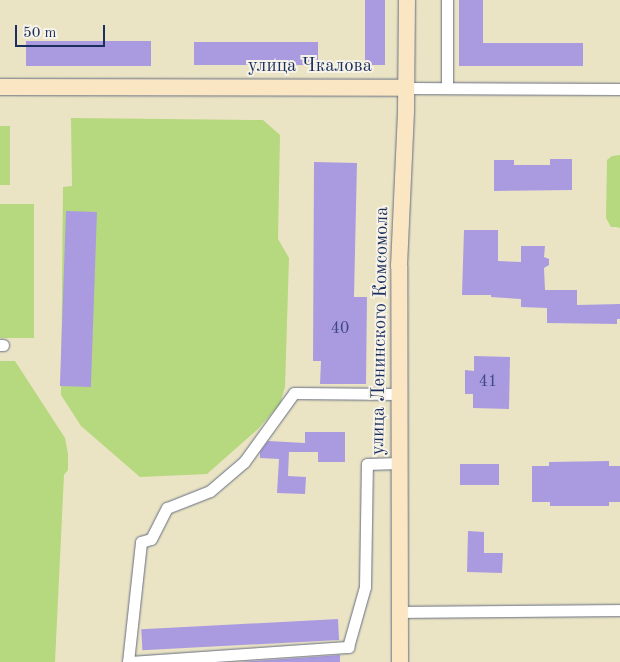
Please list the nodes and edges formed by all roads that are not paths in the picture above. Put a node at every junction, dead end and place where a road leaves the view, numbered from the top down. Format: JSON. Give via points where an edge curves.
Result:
{"nodes":[{"id":1,"x":407,"y":0,"type":"edge"},
{"id":2,"x":447,"y":0,"type":"edge"},
{"id":3,"x":0,"y":87,"type":"edge"},
{"id":4,"x":406,"y":88,"type":"junction"},
{"id":5,"x":448,"y":88,"type":"junction"},
{"id":6,"x":620,"y":89,"type":"edge"},
{"id":7,"x":400,"y":394,"type":"junction"},
{"id":8,"x":399,"y":463,"type":"junction"},
{"id":9,"x":620,"y":610,"type":"edge"},
{"id":10,"x":400,"y":612,"type":"junction"},
{"id":11,"x":128,"y":662,"type":"edge"},
{"id":12,"x":400,"y":662,"type":"edge"}],
"edges":[{"from":1,"to":4,"type":"main road","name":"улица Ленинского Комсомола"},
{"from":2,"to":5,"type":"street"},
{"from":3,"to":4,"type":"main road","name":"улица Чкалова"},
{"from":4,"to":5,"type":"street","name":"улица Чкалова"},
{"from":4,"to":7,"type":"main road","name":"улица Ленинского Комсомола","via":[[399,266]]},
{"from":5,"to":6,"type":"street","name":"улица Чкалова"},
{"from":7,"to":8,"type":"main road","name":"улица Ленинского Комсомола"},
{"from":7,"to":11,"type":"street","via":[[294,393],[244,462],[210,491],[167,508],[151,539],[141,542]]},
{"from":8,"to":10,"type":"main road","name":"улица Ленинского Комсомола"},
{"from":8,"to":11,"type":"street","via":[[368,464],[365,587],[348,647]]},
{"from":9,"to":10,"type":"street"},
{"from":10,"to":12,"type":"main road","name":"улица Ленинского Комсомола"}]}
